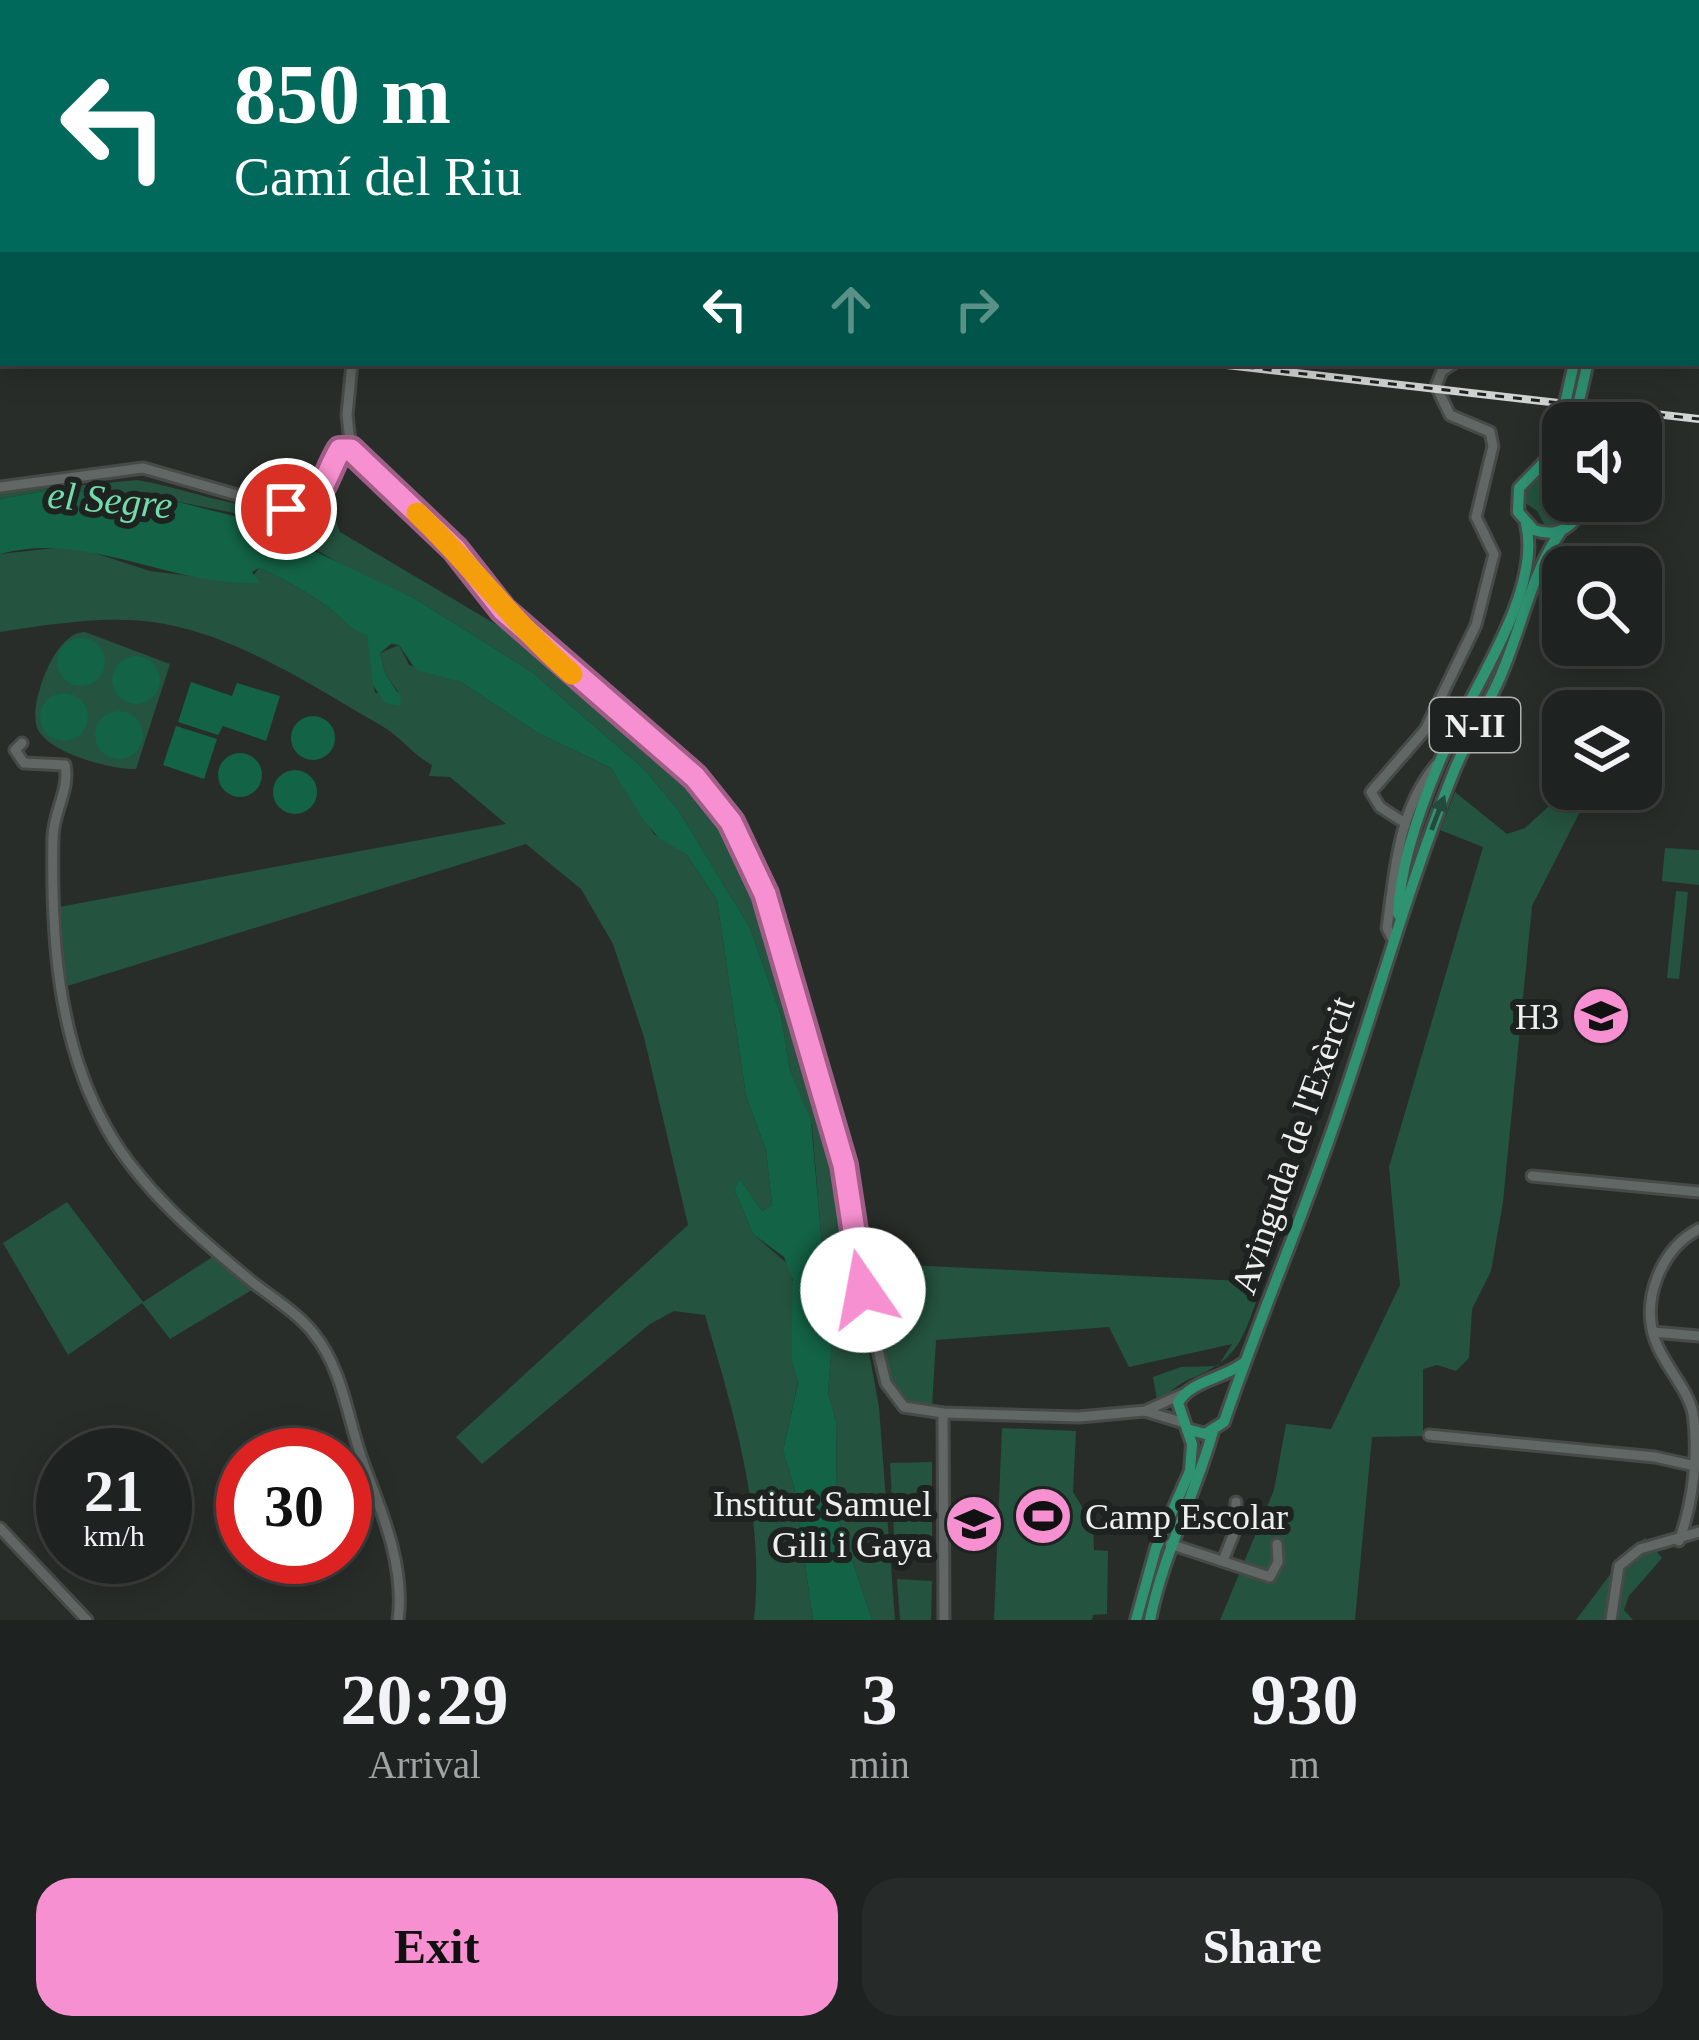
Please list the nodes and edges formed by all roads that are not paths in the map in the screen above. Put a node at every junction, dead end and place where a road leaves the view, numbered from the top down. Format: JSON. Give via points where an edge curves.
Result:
{"nodes":[{"id":1,"x":352,"y":366,"type":"edge"},
{"id":2,"x":1450,"y":366,"type":"edge"},
{"id":3,"x":1582,"y":366,"type":"edge"},
{"id":4,"x":1583,"y":366,"type":"edge"},
{"id":5,"x":1577,"y":402,"type":"edge"},
{"id":6,"x":351,"y":450,"type":"junction"},
{"id":7,"x":1536,"y":471,"type":"junction"},
{"id":8,"x":1542,"y":471,"type":"edge"},
{"id":9,"x":0,"y":487,"type":"edge"},
{"id":10,"x":1572,"y":522,"type":"edge"},
{"id":11,"x":1526,"y":524,"type":"junction"},
{"id":12,"x":1561,"y":531,"type":"junction"},
{"id":13,"x":22,"y":743,"type":"dead end"},
{"id":14,"x":1439,"y":760,"type":"junction"},
{"id":15,"x":1410,"y":804,"type":"junction"},
{"id":16,"x":1388,"y":809,"type":"junction"},
{"id":17,"x":1405,"y":823,"type":"junction"},
{"id":18,"x":1397,"y":923,"type":"junction"},
{"id":19,"x":1393,"y":940,"type":"junction"},
{"id":20,"x":1532,"y":1176,"type":"dead end"},
{"id":21,"x":1699,"y":1192,"type":"edge"},
{"id":22,"x":1699,"y":1229,"type":"edge"},
{"id":23,"x":1653,"y":1333,"type":"junction"},
{"id":24,"x":1699,"y":1336,"type":"edge"},
{"id":25,"x":1242,"y":1363,"type":"junction"},
{"id":26,"x":1203,"y":1384,"type":"junction"},
{"id":27,"x":1183,"y":1394,"type":"junction"},
{"id":28,"x":1226,"y":1401,"type":"junction"},
{"id":29,"x":1145,"y":1411,"type":"junction"},
{"id":30,"x":943,"y":1413,"type":"junction"},
{"id":31,"x":1184,"y":1426,"type":"junction"},
{"id":32,"x":1214,"y":1431,"type":"junction"},
{"id":33,"x":1429,"y":1435,"type":"dead end"},
{"id":34,"x":1695,"y":1466,"type":"junction"},
{"id":35,"x":1236,"y":1502,"type":"dead end"},
{"id":36,"x":0,"y":1528,"type":"edge"},
{"id":37,"x":1699,"y":1532,"type":"edge"},
{"id":38,"x":1679,"y":1540,"type":"junction"},
{"id":39,"x":1170,"y":1544,"type":"junction"},
{"id":40,"x":1277,"y":1544,"type":"dead end"},
{"id":41,"x":1223,"y":1561,"type":"junction"},
{"id":42,"x":87,"y":1620,"type":"edge"},
{"id":43,"x":398,"y":1620,"type":"edge"},
{"id":44,"x":944,"y":1620,"type":"edge"},
{"id":45,"x":1136,"y":1620,"type":"edge"},
{"id":46,"x":1150,"y":1620,"type":"edge"},
{"id":47,"x":1611,"y":1620,"type":"edge"}],
"edges":[{"from":1,"to":6,"type":"street"},
{"from":2,"to":16,"type":"street","via":[[1436,386],[1450,415],[1490,432],[1477,517],[1494,554],[1476,625],[1440,704],[1371,792]]},
{"from":3,"to":7,"type":"main road","number":"N-II","bridge":true,"via":[[1557,440]]},
{"from":4,"to":5,"type":"main road","bridge":true},
{"from":6,"to":9,"type":"street","via":[[340,450],[327,487],[308,505],[286,509],[142,469]]},
{"from":6,"to":30,"type":"street","via":[[455,549],[503,610],[695,777],[731,822],[765,894],[844,1165],[852,1244],[886,1383],[904,1407]]},
{"from":7,"to":8,"type":"main road"},
{"from":7,"to":11,"type":"main road","number":"N-II","via":[[1516,497]]},
{"from":10,"to":12,"type":"main road","number":"N-II"},
{"from":11,"to":12,"type":"main road"},
{"from":11,"to":14,"type":"main road","name":"Avinguda de l'Exèrcit","number":"N-II","via":[[1519,590]]},
{"from":18,"to":12,"type":"main road","name":"Avinguda de l'Exèrcit","number":"N-II","one_way":true,"via":[[1546,550]]},
{"from":13,"to":43,"type":"street","via":[[15,750],[23,763],[65,765],[68,779],[54,821],[52,909],[64,1009],[85,1089],[147,1183],[315,1334],[337,1375],[387,1525]]},
{"from":14,"to":15,"type":"street"},
{"from":14,"to":18,"type":"main road","name":"Avinguda de l'Exèrcit","number":"N-II"},
{"from":15,"to":16,"type":"street"},
{"from":15,"to":17,"type":"street"},
{"from":16,"to":17,"type":"street"},
{"from":17,"to":19,"type":"street","via":[[1387,928]]},
{"from":18,"to":19,"type":"main road","name":"Avinguda de l'Exèrcit","number":"N-II"},
{"from":19,"to":25,"type":"main road","name":"Avinguda de l'Exèrcit","number":"N-II","via":[[1331,1135]]},
{"from":20,"to":21,"type":"street"},
{"from":22,"to":23,"type":"street","via":[[1660,1265]]},
{"from":23,"to":24,"type":"street"},
{"from":23,"to":34,"type":"street","via":[[1693,1412]]},
{"from":25,"to":26,"type":"main road"},
{"from":25,"to":28,"type":"main road","name":"Avinguda de l'Exèrcit","number":"N-II"},
{"from":26,"to":27,"type":"main road"},
{"from":26,"to":28,"type":"main road"},
{"from":27,"to":29,"type":"street"},
{"from":27,"to":31,"type":"main road"},
{"from":28,"to":32,"type":"main road","number":"N-II"},
{"from":29,"to":30,"type":"street","via":[[1079,1418]]},
{"from":29,"to":31,"type":"street"},
{"from":30,"to":44,"type":"street"},
{"from":31,"to":32,"type":"main road"},
{"from":31,"to":45,"type":"main road","via":[[1190,1471]]},
{"from":32,"to":39,"type":"main road","number":"N-II"},
{"from":33,"to":34,"type":"street"},
{"from":34,"to":38,"type":"street"},
{"from":35,"to":41,"type":"street"},
{"from":36,"to":42,"type":"street"},
{"from":37,"to":38,"type":"street"},
{"from":38,"to":47,"type":"street","via":[[1640,1549],[1619,1566]]},
{"from":39,"to":41,"type":"street"},
{"from":39,"to":46,"type":"main road","number":"N-II"},
{"from":40,"to":41,"type":"street","via":[[1270,1576]]}]}
